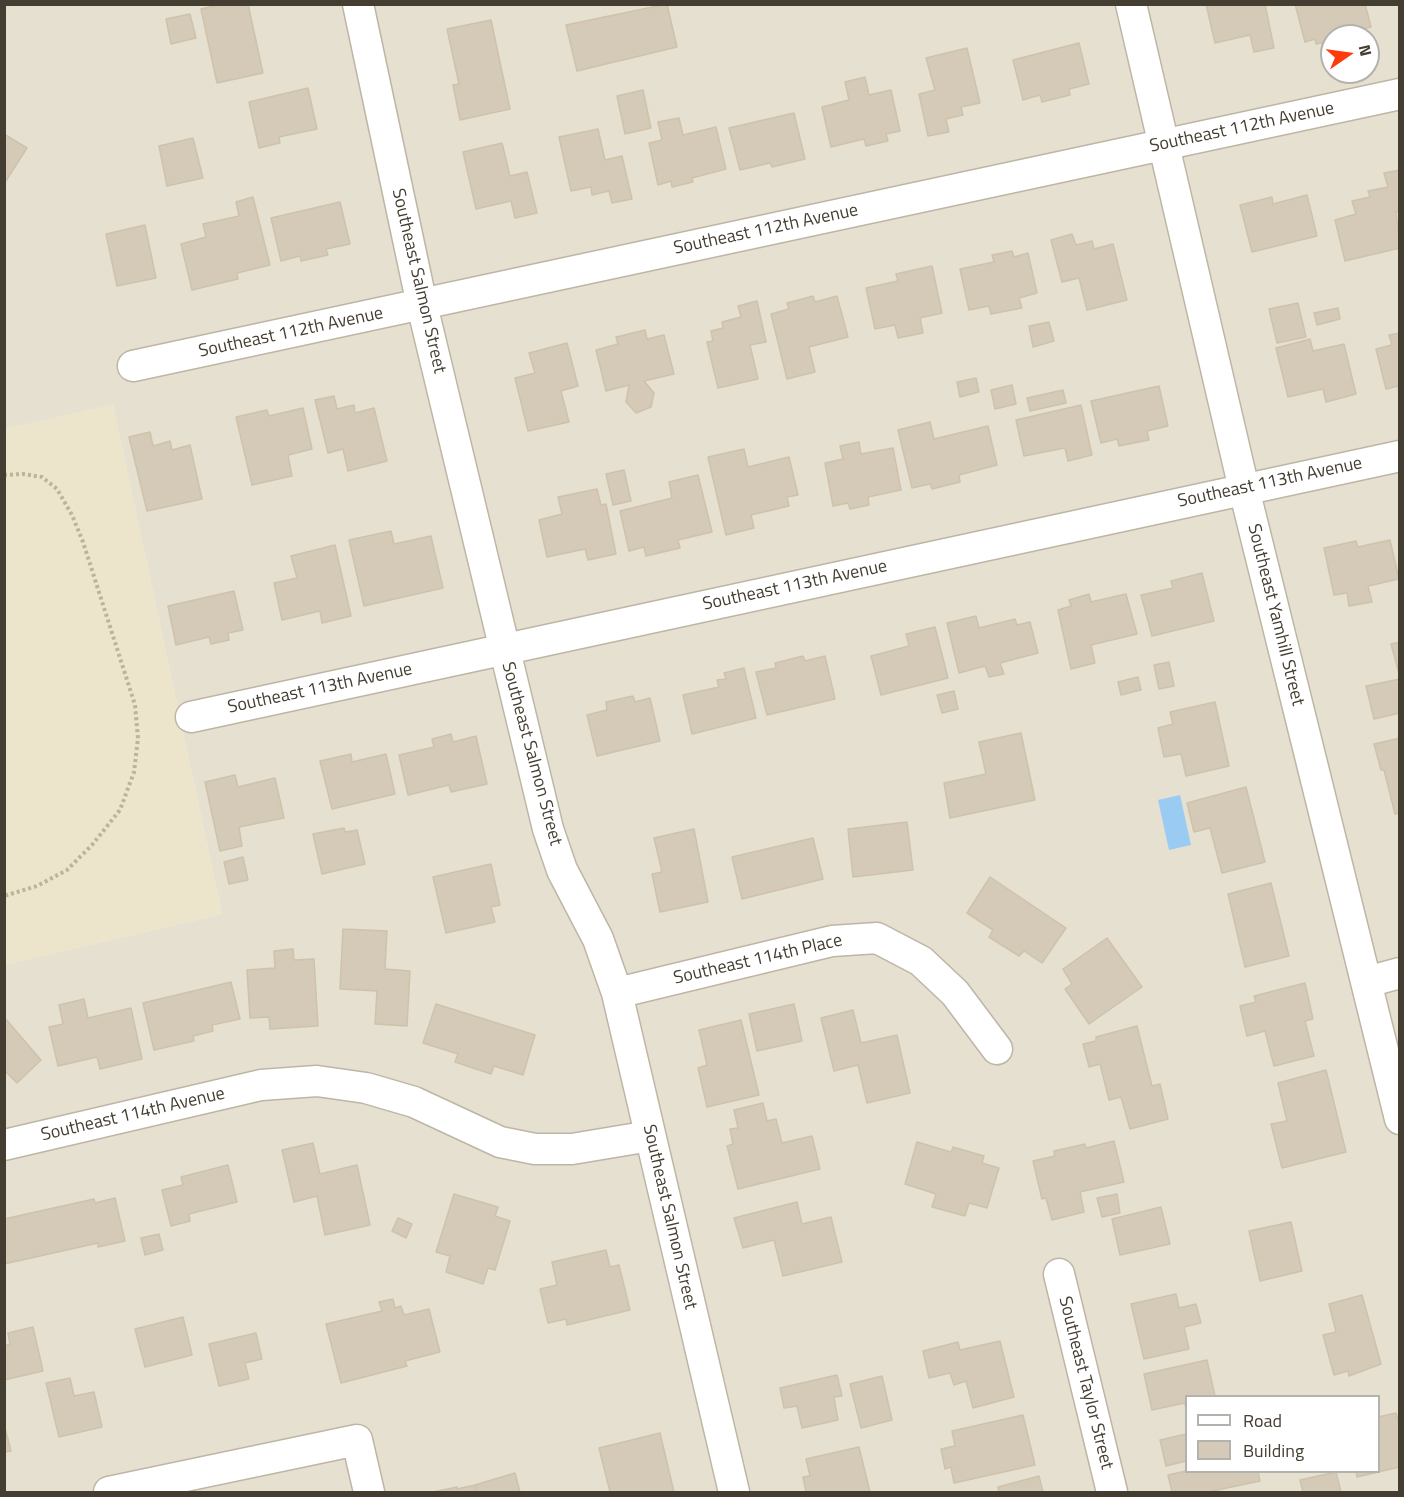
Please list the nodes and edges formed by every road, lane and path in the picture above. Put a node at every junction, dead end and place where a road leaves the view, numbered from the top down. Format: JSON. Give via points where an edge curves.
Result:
{"nodes":[{"id":1,"x":358,"y":4,"type":"edge"},
{"id":2,"x":1131,"y":4,"type":"edge"},
{"id":3,"x":1400,"y":94,"type":"edge"},
{"id":4,"x":1162,"y":145,"type":"junction"},
{"id":5,"x":422,"y":305,"type":"junction"},
{"id":6,"x":134,"y":366,"type":"dead end"},
{"id":7,"x":1400,"y":456,"type":"edge"},
{"id":8,"x":4,"y":475,"type":"edge"},
{"id":9,"x":1244,"y":489,"type":"junction"},
{"id":10,"x":503,"y":649,"type":"junction"},
{"id":11,"x":191,"y":717,"type":"dead end"},
{"id":12,"x":4,"y":896,"type":"edge"},
{"id":13,"x":1400,"y":973,"type":"edge"},
{"id":14,"x":1367,"y":982,"type":"junction"},
{"id":15,"x":617,"y":993,"type":"junction"},
{"id":16,"x":997,"y":1049,"type":"dead end"},
{"id":17,"x":1400,"y":1119,"type":"edge"},
{"id":18,"x":650,"y":1136,"type":"junction"},
{"id":19,"x":4,"y":1145,"type":"edge"},
{"id":20,"x":1059,"y":1274,"type":"dead end"},
{"id":21,"x":109,"y":1492,"type":"edge"},
{"id":22,"x":369,"y":1492,"type":"edge"},
{"id":23,"x":734,"y":1492,"type":"edge"},
{"id":24,"x":1112,"y":1492,"type":"edge"}],
"edges":[{"from":1,"to":5,"type":"street","name":"Southeast Salmon Street"},
{"from":2,"to":4,"type":"street","name":"Southeast Yamhill Street"},
{"from":3,"to":4,"type":"street","name":"Southeast 112th Avenue"},
{"from":4,"to":5,"type":"street","name":"Southeast 112th Avenue"},
{"from":4,"to":9,"type":"street","name":"Southeast Yamhill Street"},
{"from":5,"to":6,"type":"street","name":"Southeast 112th Avenue"},
{"from":5,"to":10,"type":"street","name":"Southeast Salmon Street"},
{"from":7,"to":9,"type":"street","name":"Southeast 113th Avenue"},
{"from":8,"to":12,"type":"path","via":[[42,477],[57,489],[72,515],[135,705],[138,738],[134,772],[120,810],[92,844],[67,870],[37,886]]},
{"from":9,"to":10,"type":"street","name":"Southeast 113th Avenue"},
{"from":9,"to":14,"type":"street","name":"Southeast Yamhill Street"},
{"from":10,"to":11,"type":"street","name":"Southeast 113th Avenue"},
{"from":10,"to":15,"type":"street","name":"Southeast Salmon Street","via":[[548,829],[562,870],[598,939]]},
{"from":13,"to":14,"type":"street"},
{"from":14,"to":17,"type":"street","name":"Southeast Yamhill Street"},
{"from":15,"to":16,"type":"street","name":"Southeast 114th Place","via":[[832,941],[877,938],[921,961],[954,993]]},
{"from":15,"to":18,"type":"street","name":"Southeast Salmon Street"},
{"from":18,"to":19,"type":"street","name":"Southeast 114th Avenue","via":[[573,1149],[535,1149],[500,1142],[414,1102],[366,1088],[317,1080],[261,1085]]},
{"from":18,"to":23,"type":"street","name":"Southeast Salmon Street"},
{"from":20,"to":24,"type":"street","name":"Southeast Taylor Street"},
{"from":21,"to":22,"type":"street","via":[[357,1440]]}]}
